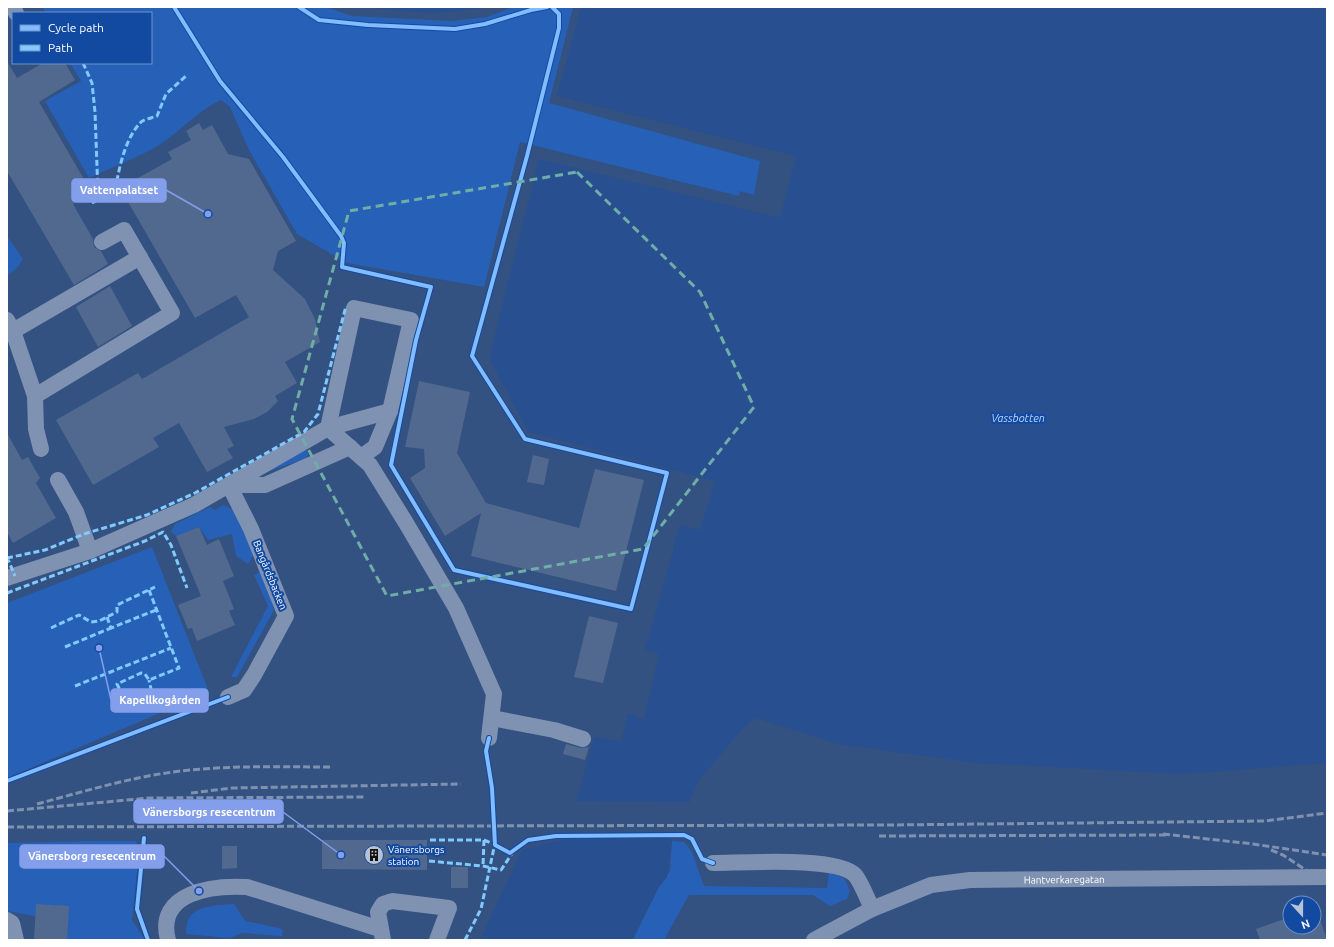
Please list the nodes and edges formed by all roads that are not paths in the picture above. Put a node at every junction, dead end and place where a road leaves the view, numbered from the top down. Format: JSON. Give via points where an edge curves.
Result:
{"nodes":[{"id":1,"x":102,"y":242,"type":"dead end"},
{"id":2,"x":140,"y":257,"type":"junction"},
{"id":3,"x":10,"y":326,"type":"edge"},
{"id":4,"x":35,"y":396,"type":"junction"},
{"id":5,"x":390,"y":411,"type":"junction"},
{"id":6,"x":328,"y":428,"type":"junction"},
{"id":7,"x":41,"y":449,"type":"dead end"},
{"id":8,"x":356,"y":452,"type":"junction"},
{"id":9,"x":58,"y":480,"type":"dead end"},
{"id":10,"x":229,"y":485,"type":"junction"},
{"id":11,"x":90,"y":551,"type":"junction"},
{"id":12,"x":7,"y":578,"type":"edge"},
{"id":13,"x":228,"y":697,"type":"dead end"},
{"id":14,"x":492,"y":718,"type":"junction"},
{"id":15,"x":489,"y":738,"type":"dead end"},
{"id":16,"x":583,"y":740,"type":"dead end"},
{"id":17,"x":713,"y":863,"type":"dead end"},
{"id":18,"x":1327,"y":877,"type":"edge"},
{"id":19,"x":872,"y":908,"type":"junction"},
{"id":20,"x":7,"y":920,"type":"edge"},
{"id":21,"x":381,"y":934,"type":"edge"},
{"id":22,"x":16,"y":940,"type":"edge"},
{"id":23,"x":168,"y":940,"type":"edge"},
{"id":24,"x":437,"y":940,"type":"edge"},
{"id":25,"x":814,"y":940,"type":"edge"}],
"edges":[{"from":1,"to":2,"type":"street","via":[[124,230]]},
{"from":2,"to":3,"type":"street"},
{"from":2,"to":4,"type":"street","via":[[172,312]]},
{"from":3,"to":4,"type":"street"},
{"from":4,"to":7,"type":"street","via":[[36,428]]},
{"from":5,"to":6,"type":"street"},
{"from":5,"to":6,"type":"street","via":[[411,320],[354,308]]},
{"from":5,"to":8,"type":"street","via":[[375,447]]},
{"from":6,"to":8,"type":"street"},
{"from":6,"to":10,"type":"street"},
{"from":8,"to":10,"type":"street","via":[[265,485]]},
{"from":8,"to":14,"type":"street","via":[[370,465],[456,608],[494,694]]},
{"from":9,"to":11,"type":"street","via":[[76,512]]},
{"from":10,"to":11,"type":"street","via":[[194,505]]},
{"from":10,"to":13,"type":"street","name":"Bangårdsbacken","via":[[251,529],[286,616],[244,690]]},
{"from":11,"to":12,"type":"street"},
{"from":14,"to":15,"type":"street"},
{"from":14,"to":16,"type":"street","via":[[554,730]]},
{"from":17,"to":19,"type":"street","via":[[812,863],[838,866],[855,875]]},
{"from":18,"to":19,"type":"street","name":"Hantverkaregatan","via":[[970,880],[932,885]]},
{"from":19,"to":25,"type":"street","name":"Hantverkaregatan"},
{"from":20,"to":22,"type":"street","via":[[12,923]]},
{"from":21,"to":23,"type":"street","via":[[247,887],[234,886],[199,891],[181,899],[170,911],[166,927]]},
{"from":21,"to":24,"type":"street","via":[[378,912],[383,904],[392,900],[449,908]]}]}
